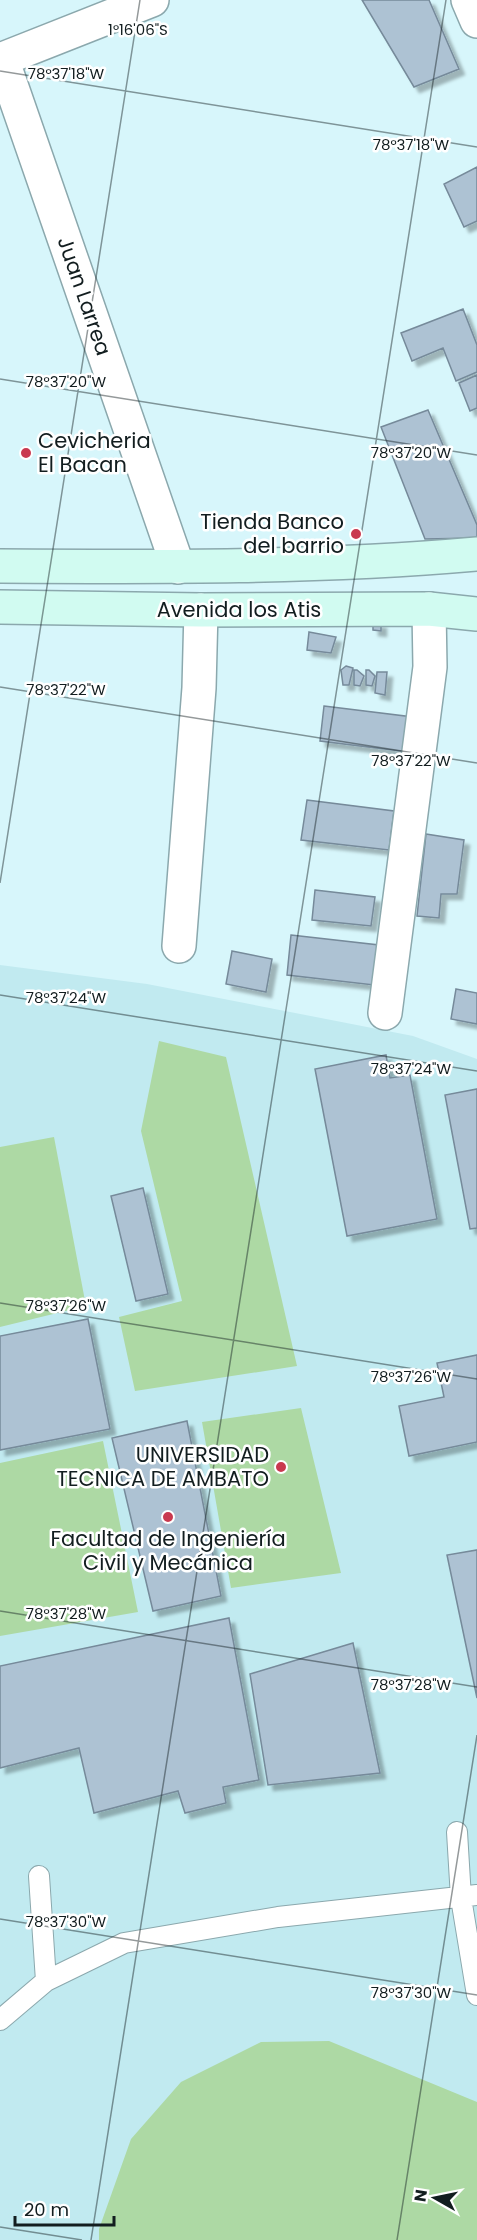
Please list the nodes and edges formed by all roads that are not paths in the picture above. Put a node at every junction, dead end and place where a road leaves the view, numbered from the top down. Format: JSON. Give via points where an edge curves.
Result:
{"nodes":[{"id":1,"x":152,"y":0,"type":"edge"},
{"id":2,"x":468,"y":0,"type":"edge"},
{"id":3,"x":477,"y":21,"type":"edge"},
{"id":4,"x":1,"y":60,"type":"edge"},
{"id":5,"x":477,"y":554,"type":"edge"},
{"id":6,"x":0,"y":566,"type":"edge"},
{"id":7,"x":178,"y":567,"type":"junction"},
{"id":8,"x":0,"y":607,"type":"edge"},
{"id":9,"x":429,"y":609,"type":"junction"},
{"id":10,"x":201,"y":610,"type":"junction"},
{"id":11,"x":477,"y":614,"type":"edge"},
{"id":12,"x":179,"y":946,"type":"dead end"},
{"id":13,"x":385,"y":1013,"type":"dead end"},
{"id":14,"x":457,"y":1832,"type":"dead end"},
{"id":15,"x":39,"y":1876,"type":"dead end"},
{"id":16,"x":469,"y":1897,"type":"edge"},
{"id":17,"x":474,"y":1962,"type":"edge"},
{"id":18,"x":46,"y":1981,"type":"junction"},
{"id":19,"x":477,"y":1995,"type":"edge"},
{"id":20,"x":0,"y":2020,"type":"edge"}],
"edges":[{"from":1,"to":4,"type":"street"},
{"from":2,"to":3,"type":"street"},
{"from":4,"to":7,"type":"street","name":"Juan Larrea"},
{"from":5,"to":7,"type":"main road","name":"Avenida los Atis","via":[[415,560]]},
{"from":6,"to":7,"type":"main road","name":"Avenida los Atis"},
{"from":8,"to":10,"type":"main road","name":"Avenida los Atis"},
{"from":9,"to":10,"type":"main road","name":"Avenida los Atis"},
{"from":9,"to":11,"type":"main road","name":"Avenida los Atis"},
{"from":9,"to":13,"type":"street","via":[[430,667]]},
{"from":10,"to":12,"type":"street","via":[[199,688]]},
{"from":14,"to":16,"type":"lane"},
{"from":15,"to":18,"type":"lane"},
{"from":16,"to":17,"type":"lane"},
{"from":16,"to":18,"type":"lane","via":[[278,1917],[124,1943]]},
{"from":17,"to":19,"type":"lane"},
{"from":18,"to":20,"type":"lane"}]}
